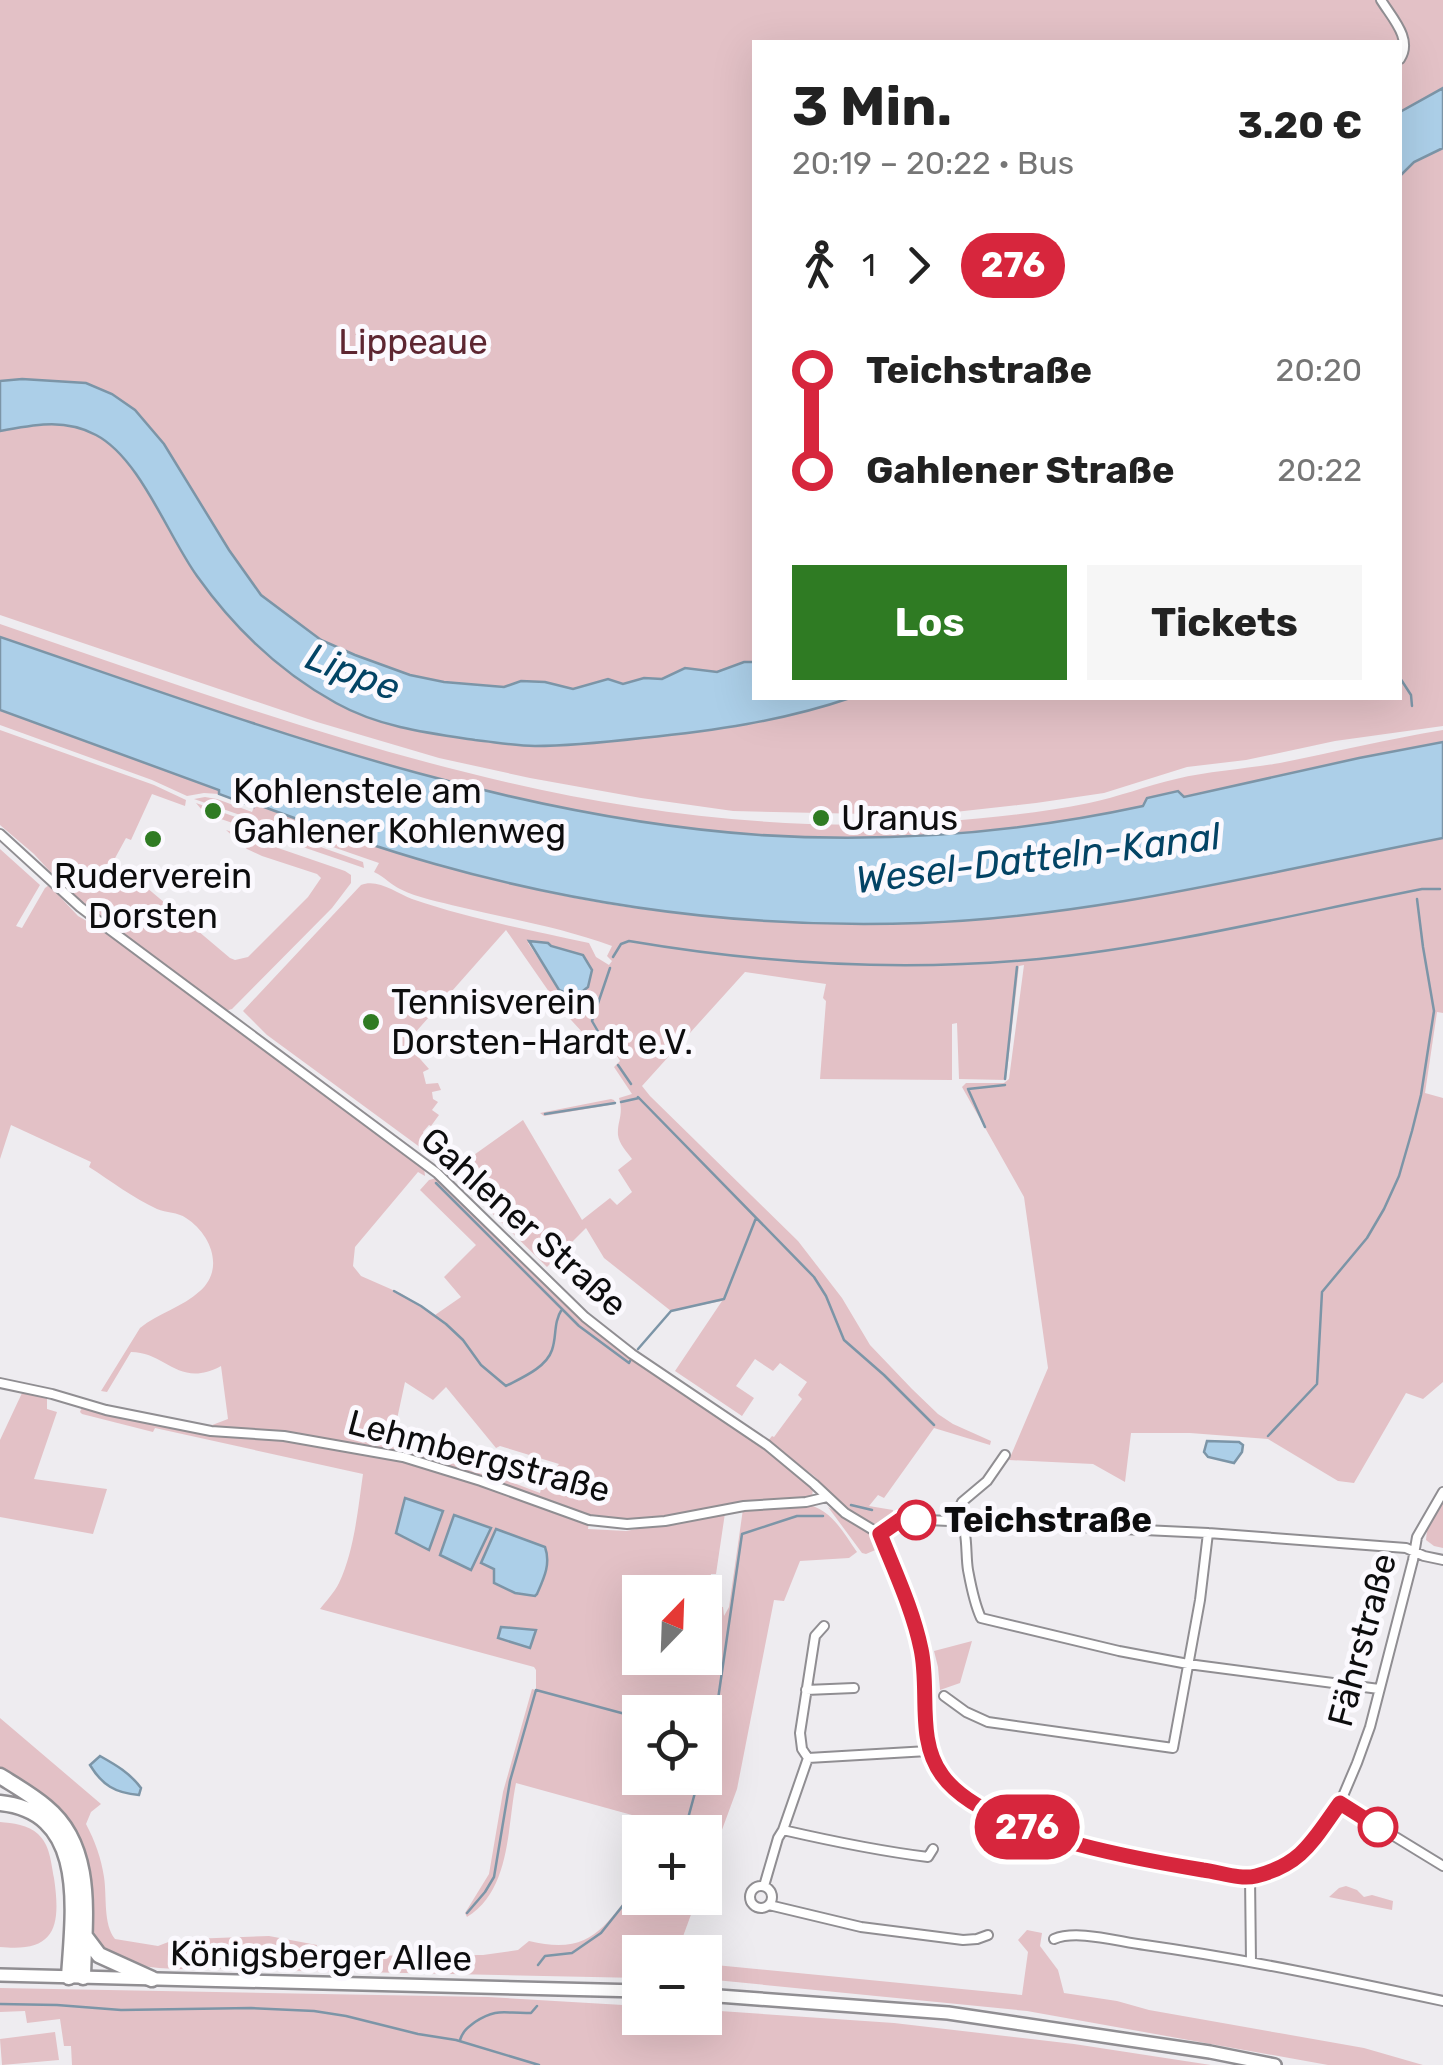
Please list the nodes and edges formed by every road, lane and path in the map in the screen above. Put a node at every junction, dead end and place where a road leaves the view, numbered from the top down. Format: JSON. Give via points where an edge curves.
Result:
{"nodes":[{"id":1,"x":1381,"y":0,"type":"edge"},
{"id":2,"x":1402,"y":56,"type":"edge"},
{"id":3,"x":0,"y":834,"type":"edge"},
{"id":4,"x":0,"y":1383,"type":"edge"},
{"id":5,"x":1005,"y":1455,"type":"dead end"},
{"id":6,"x":1443,"y":1492,"type":"edge"},
{"id":7,"x":827,"y":1497,"type":"junction"},
{"id":8,"x":963,"y":1522,"type":"junction"},
{"id":9,"x":1208,"y":1533,"type":"junction"},
{"id":10,"x":880,"y":1534,"type":"junction"},
{"id":11,"x":1414,"y":1551,"type":"junction"},
{"id":12,"x":1443,"y":1560,"type":"edge"},
{"id":13,"x":824,"y":1626,"type":"dead end"},
{"id":14,"x":1188,"y":1664,"type":"junction"},
{"id":15,"x":854,"y":1688,"type":"dead end"},
{"id":16,"x":1380,"y":1688,"type":"junction"},
{"id":17,"x":806,"y":1690,"type":"junction"},
{"id":18,"x":944,"y":1696,"type":"dead end"},
{"id":19,"x":928,"y":1752,"type":"junction"},
{"id":20,"x":808,"y":1758,"type":"junction"},
{"id":21,"x":0,"y":1776,"type":"edge"},
{"id":22,"x":0,"y":1803,"type":"edge"},
{"id":23,"x":1340,"y":1803,"type":"junction"},
{"id":24,"x":784,"y":1830,"type":"junction"},
{"id":25,"x":933,"y":1848,"type":"dead end"},
{"id":26,"x":1443,"y":1866,"type":"edge"},
{"id":27,"x":1250,"y":1877,"type":"junction"},
{"id":28,"x":764,"y":1886,"type":"junction"},
{"id":29,"x":769,"y":1905,"type":"junction"},
{"id":30,"x":84,"y":1934,"type":"junction"},
{"id":31,"x":988,"y":1935,"type":"dead end"},
{"id":32,"x":1054,"y":1940,"type":"dead end"},
{"id":33,"x":1251,"y":1962,"type":"junction"},
{"id":34,"x":0,"y":1974,"type":"edge"},
{"id":35,"x":76,"y":1977,"type":"junction"},
{"id":36,"x":152,"y":1979,"type":"junction"},
{"id":37,"x":1443,"y":1990,"type":"edge"},
{"id":38,"x":622,"y":1992,"type":"edge"},
{"id":39,"x":722,"y":1996,"type":"edge"},
{"id":40,"x":1441,"y":2001,"type":"edge"},
{"id":41,"x":1275,"y":2065,"type":"edge"}],
"edges":[{"from":1,"to":2,"type":"street","via":[[1405,40]]},
{"from":3,"to":7,"type":"street","name":"Gahlener Straße","via":[[80,907],[437,1173],[632,1354],[767,1445]]},
{"from":4,"to":7,"type":"street","name":"Lehmbergstraße","via":[[211,1430],[403,1457],[589,1520],[665,1521]]},
{"from":5,"to":8,"type":"street","via":[[962,1502],[957,1514]]},
{"from":6,"to":11,"type":"street","name":"Fährstraße"},
{"from":7,"to":10,"type":"street","name":"Gahlener Straße"},
{"from":8,"to":9,"type":"street"},
{"from":8,"to":10,"type":"street","via":[[906,1519]]},
{"from":8,"to":14,"type":"street","via":[[982,1618]]},
{"from":9,"to":11,"type":"street"},
{"from":9,"to":14,"type":"street"},
{"from":10,"to":19,"type":"street","via":[[920,1642]]},
{"from":11,"to":12,"type":"street"},
{"from":11,"to":16,"type":"street","name":"Fährstraße"},
{"from":13,"to":17,"type":"street","via":[[815,1636]]},
{"from":14,"to":16,"type":"street"},
{"from":14,"to":18,"type":"street","via":[[1173,1748],[988,1722]]},
{"from":15,"to":17,"type":"street"},
{"from":16,"to":23,"type":"street","name":"Fährstraße"},
{"from":17,"to":20,"type":"street","via":[[800,1733]]},
{"from":19,"to":20,"type":"street"},
{"from":19,"to":27,"type":"street","via":[[943,1778],[970,1802],[1038,1832],[1156,1863]]},
{"from":20,"to":24,"type":"street"},
{"from":21,"to":30,"type":"highway","via":[[68,1830],[80,1856]]},
{"from":22,"to":35,"type":"highway","via":[[38,1815],[58,1836],[70,1864]]},
{"from":23,"to":26,"type":"street"},
{"from":23,"to":27,"type":"street","name":"Fährstraße","via":[[1305,1852]]},
{"from":24,"to":25,"type":"street","via":[[892,1853],[928,1857]]},
{"from":24,"to":28,"type":"street"},
{"from":27,"to":33,"type":"street"},
{"from":28,"to":29,"type":"street","via":[[772,1896]]},
{"from":28,"to":29,"type":"street","via":[[754,1889],[751,1900],[758,1908]]},
{"from":29,"to":31,"type":"street","via":[[860,1927],[963,1940]]},
{"from":30,"to":35,"type":"highway"},
{"from":30,"to":36,"type":"highway","via":[[98,1955]]},
{"from":32,"to":33,"type":"street","via":[[1072,1935]]},
{"from":33,"to":40,"type":"street"},
{"from":34,"to":35,"type":"main road","name":"Königsberger Allee"},
{"from":35,"to":36,"type":"main road","name":"Königsberger Allee"},
{"from":36,"to":38,"type":"main road","name":"Königsberger Allee"},
{"from":37,"to":40,"type":"street"},
{"from":39,"to":41,"type":"main road","via":[[948,2013]]}]}
